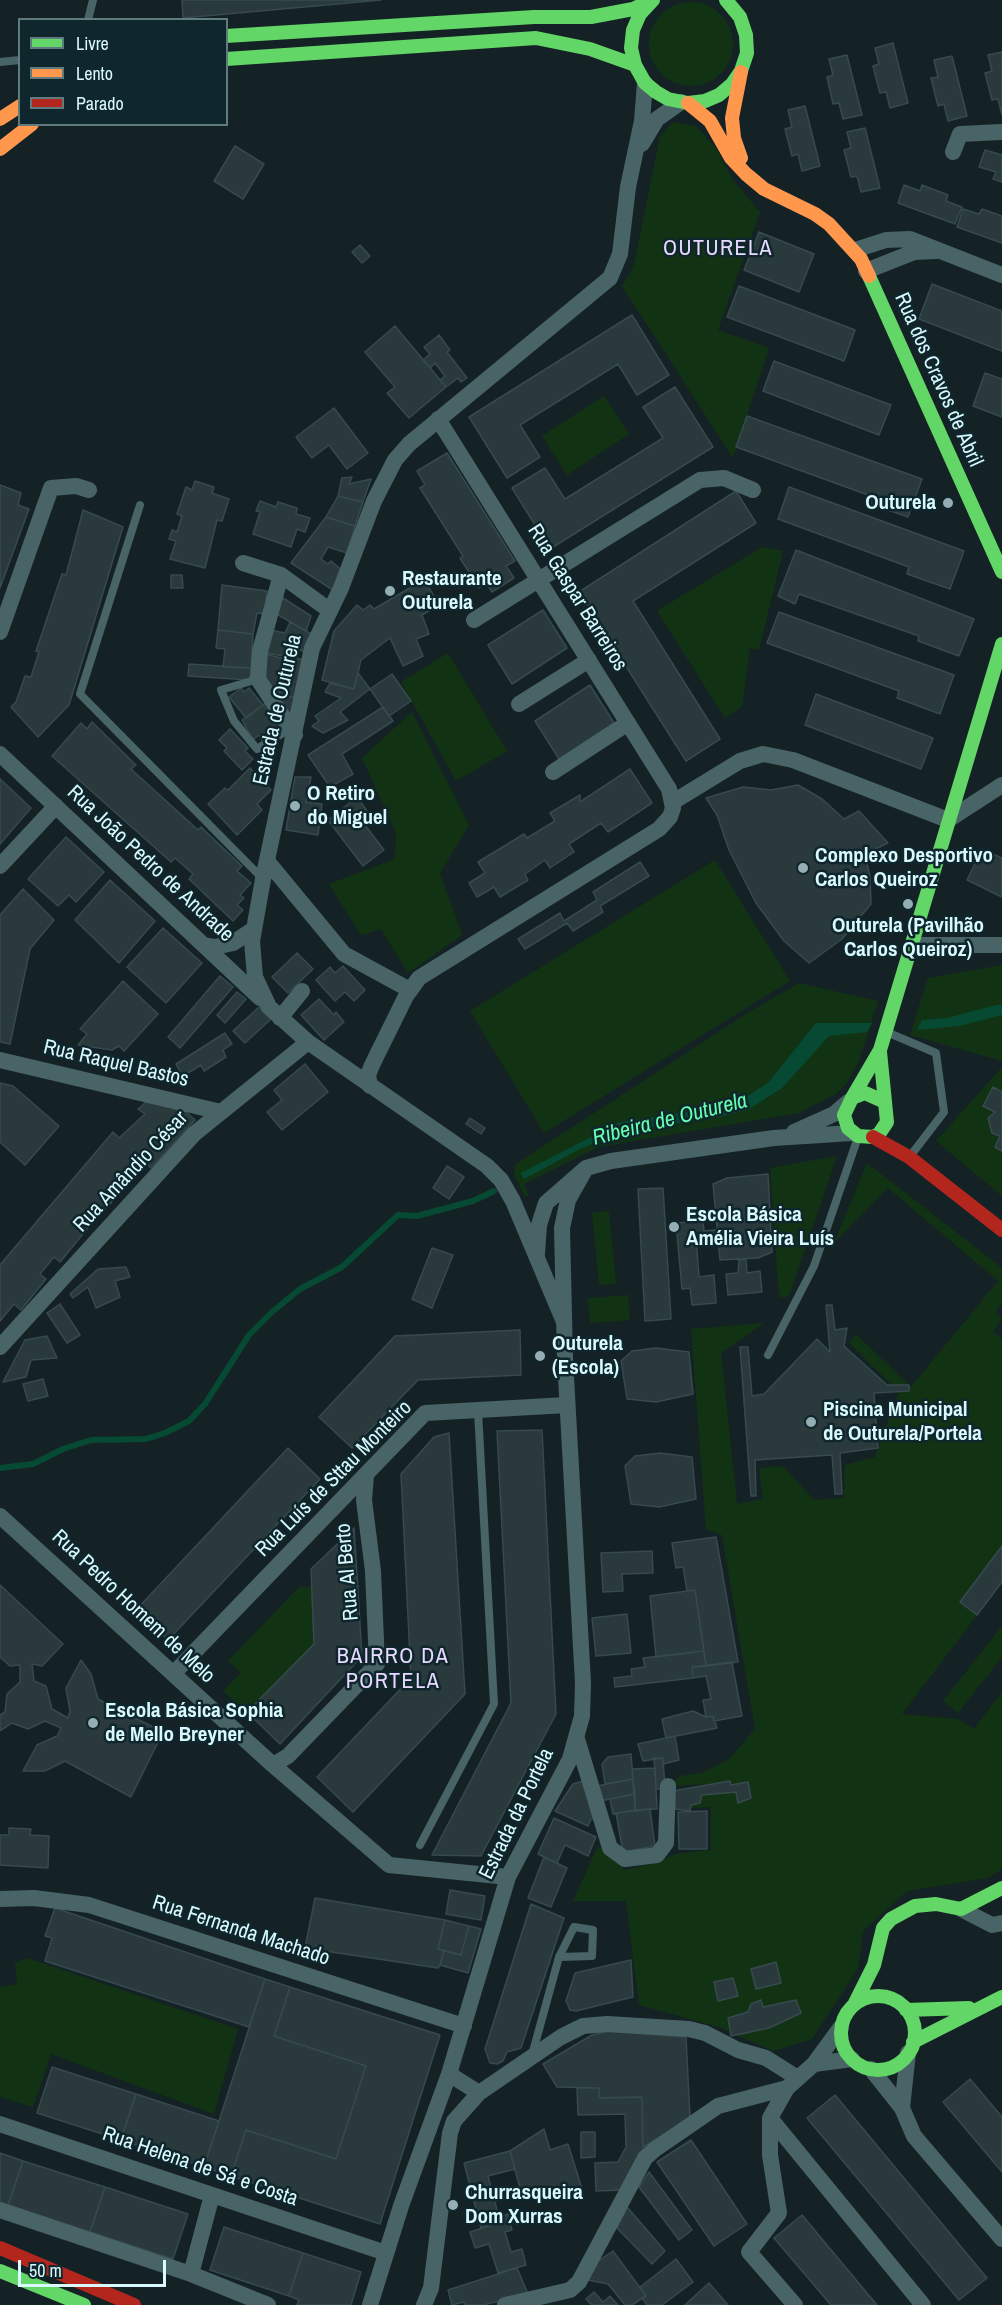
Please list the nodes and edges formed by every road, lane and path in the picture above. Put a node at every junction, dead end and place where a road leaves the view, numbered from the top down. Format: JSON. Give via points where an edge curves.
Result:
{"nodes":[{"id":1,"x":93,"y":0,"type":"edge"},
{"id":2,"x":652,"y":0,"type":"edge"},
{"id":3,"x":726,"y":0,"type":"edge"},
{"id":4,"x":743,"y":0,"type":"edge"},
{"id":5,"x":740,"y":17,"type":"junction"},
{"id":6,"x":88,"y":18,"type":"edge"},
{"id":7,"x":228,"y":36,"type":"edge"},
{"id":8,"x":228,"y":59,"type":"edge"},
{"id":9,"x":18,"y":60,"type":"edge"},
{"id":10,"x":0,"y":62,"type":"edge"},
{"id":11,"x":635,"y":65,"type":"junction"},
{"id":12,"x":741,"y":71,"type":"junction"},
{"id":13,"x":645,"y":83,"type":"junction"},
{"id":14,"x":685,"y":103,"type":"junction"},
{"id":15,"x":18,"y":107,"type":"edge"},
{"id":16,"x":0,"y":120,"type":"edge"},
{"id":17,"x":29,"y":126,"type":"edge"},
{"id":18,"x":1002,"y":132,"type":"edge"},
{"id":19,"x":0,"y":149,"type":"edge"},
{"id":20,"x":953,"y":152,"type":"dead end"},
{"id":21,"x":634,"y":161,"type":"junction"},
{"id":22,"x":764,"y":189,"type":"junction"},
{"id":23,"x":855,"y":250,"type":"junction"},
{"id":24,"x":943,"y":251,"type":"junction"},
{"id":25,"x":866,"y":271,"type":"junction"},
{"id":26,"x":1002,"y":275,"type":"edge"},
{"id":27,"x":438,"y":419,"type":"junction"},
{"id":28,"x":89,"y":490,"type":"dead end"},
{"id":29,"x":753,"y":490,"type":"dead end"},
{"id":30,"x":140,"y":505,"type":"dead end"},
{"id":31,"x":243,"y":562,"type":"dead end"},
{"id":32,"x":1002,"y":573,"type":"edge"},
{"id":33,"x":281,"y":575,"type":"junction"},
{"id":34,"x":540,"y":579,"type":"junction"},
{"id":35,"x":329,"y":610,"type":"junction"},
{"id":36,"x":474,"y":621,"type":"dead end"},
{"id":37,"x":0,"y":632,"type":"edge"},
{"id":38,"x":1002,"y":644,"type":"edge"},
{"id":39,"x":589,"y":660,"type":"junction"},
{"id":40,"x":258,"y":679,"type":"junction"},
{"id":41,"x":519,"y":704,"type":"dead end"},
{"id":42,"x":628,"y":723,"type":"junction"},
{"id":43,"x":293,"y":731,"type":"junction"},
{"id":44,"x":0,"y":754,"type":"edge"},
{"id":45,"x":553,"y":772,"type":"dead end"},
{"id":46,"x":1002,"y":785,"type":"edge"},
{"id":47,"x":673,"y":802,"type":"junction"},
{"id":48,"x":56,"y":806,"type":"junction"},
{"id":49,"x":948,"y":820,"type":"junction"},
{"id":50,"x":268,"y":862,"type":"junction"},
{"id":51,"x":0,"y":866,"type":"edge"},
{"id":52,"x":263,"y":879,"type":"junction"},
{"id":53,"x":254,"y":929,"type":"junction"},
{"id":54,"x":204,"y":945,"type":"junction"},
{"id":55,"x":912,"y":945,"type":"junction"},
{"id":56,"x":1002,"y":945,"type":"edge"},
{"id":57,"x":410,"y":990,"type":"junction"},
{"id":58,"x":302,"y":991,"type":"dead end"},
{"id":59,"x":275,"y":1013,"type":"junction"},
{"id":60,"x":886,"y":1031,"type":"junction"},
{"id":61,"x":308,"y":1042,"type":"junction"},
{"id":62,"x":880,"y":1050,"type":"junction"},
{"id":63,"x":0,"y":1060,"type":"edge"},
{"id":64,"x":369,"y":1086,"type":"junction"},
{"id":65,"x":850,"y":1100,"type":"junction"},
{"id":66,"x":883,"y":1101,"type":"junction"},
{"id":67,"x":221,"y":1112,"type":"junction"},
{"id":68,"x":887,"y":1122,"type":"junction"},
{"id":69,"x":861,"y":1135,"type":"junction"},
{"id":70,"x":774,"y":1138,"type":"junction"},
{"id":71,"x":909,"y":1158,"type":"junction"},
{"id":72,"x":586,"y":1168,"type":"junction"},
{"id":73,"x":513,"y":1201,"type":"junction"},
{"id":74,"x":566,"y":1205,"type":"junction"},
{"id":75,"x":544,"y":1211,"type":"junction"},
{"id":76,"x":1002,"y":1230,"type":"edge"},
{"id":77,"x":537,"y":1258,"type":"junction"},
{"id":78,"x":564,"y":1322,"type":"junction"},
{"id":79,"x":0,"y":1347,"type":"edge"},
{"id":80,"x":768,"y":1355,"type":"dead end"},
{"id":81,"x":567,"y":1405,"type":"junction"},
{"id":82,"x":478,"y":1411,"type":"junction"},
{"id":83,"x":366,"y":1475,"type":"junction"},
{"id":84,"x":0,"y":1516,"type":"edge"},
{"id":85,"x":173,"y":1674,"type":"junction"},
{"id":86,"x":577,"y":1739,"type":"junction"},
{"id":87,"x":273,"y":1766,"type":"junction"},
{"id":88,"x":668,"y":1786,"type":"dead end"},
{"id":89,"x":420,"y":1845,"type":"dead end"},
{"id":90,"x":508,"y":1877,"type":"junction"},
{"id":91,"x":1002,"y":1888,"type":"edge"},
{"id":92,"x":0,"y":1899,"type":"edge"},
{"id":93,"x":961,"y":1909,"type":"junction"},
{"id":94,"x":1002,"y":1923,"type":"edge"},
{"id":95,"x":559,"y":1957,"type":"junction"},
{"id":96,"x":874,"y":1965,"type":"junction"},
{"id":97,"x":1002,"y":1997,"type":"edge"},
{"id":98,"x":887,"y":1998,"type":"junction"},
{"id":99,"x":854,"y":2005,"type":"junction"},
{"id":100,"x":978,"y":2007,"type":"junction"},
{"id":101,"x":906,"y":2010,"type":"junction"},
{"id":102,"x":464,"y":2026,"type":"junction"},
{"id":103,"x":841,"y":2027,"type":"junction"},
{"id":104,"x":911,"y":2047,"type":"junction"},
{"id":105,"x":531,"y":2057,"type":"junction"},
{"id":106,"x":852,"y":2060,"type":"junction"},
{"id":107,"x":814,"y":2064,"type":"junction"},
{"id":108,"x":872,"y":2070,"type":"junction"},
{"id":109,"x":449,"y":2074,"type":"junction"},
{"id":110,"x":792,"y":2083,"type":"junction"},
{"id":111,"x":479,"y":2093,"type":"junction"},
{"id":112,"x":902,"y":2108,"type":"junction"},
{"id":113,"x":770,"y":2118,"type":"junction"},
{"id":114,"x":0,"y":2124,"type":"edge"},
{"id":115,"x":212,"y":2195,"type":"junction"},
{"id":116,"x":0,"y":2210,"type":"edge"},
{"id":117,"x":1002,"y":2239,"type":"edge"},
{"id":118,"x":0,"y":2248,"type":"edge"},
{"id":119,"x":386,"y":2253,"type":"junction"},
{"id":120,"x":0,"y":2271,"type":"edge"},
{"id":121,"x":191,"y":2274,"type":"junction"},
{"id":122,"x":84,"y":2305,"type":"edge"},
{"id":123,"x":134,"y":2305,"type":"edge"},
{"id":124,"x":268,"y":2305,"type":"edge"},
{"id":125,"x":370,"y":2305,"type":"edge"},
{"id":126,"x":425,"y":2305,"type":"edge"},
{"id":127,"x":505,"y":2305,"type":"edge"},
{"id":128,"x":795,"y":2305,"type":"edge"},
{"id":129,"x":923,"y":2305,"type":"edge"}],
"edges":[{"from":1,"to":6,"type":"lane"},
{"from":2,"to":7,"type":"street","via":[[633,9],[591,17]]},
{"from":2,"to":11,"type":"street","via":[[633,30],[631,48]]},
{"from":3,"to":5,"type":"street"},
{"from":4,"to":5,"type":"street"},
{"from":5,"to":12,"type":"street","via":[[747,53]]},
{"from":8,"to":11,"type":"street","via":[[536,38],[598,51]]},
{"from":9,"to":10,"type":"lane"},
{"from":11,"to":13,"type":"street"},
{"from":12,"to":14,"type":"street","name":"Estrada de Outurela","via":[[719,95]]},
{"from":12,"to":22,"type":"street","via":[[733,109],[734,138],[740,156]]},
{"from":13,"to":14,"type":"street","via":[[668,99]]},
{"from":13,"to":21,"type":"street","name":"Estrada de Outurela"},
{"from":14,"to":21,"type":"street","name":"Estrada de Outurela","via":[[657,119]]},
{"from":14,"to":22,"type":"street","via":[[710,121],[731,158]]},
{"from":15,"to":16,"type":"street"},
{"from":17,"to":19,"type":"street"},
{"from":18,"to":20,"type":"street","via":[[960,134]]},
{"from":21,"to":27,"type":"street","name":"Estrada de Outurela","via":[[620,254],[610,278]]},
{"from":22,"to":23,"type":"street","name":"Rua dos Cravos de Abril","via":[[815,214]]},
{"from":23,"to":24,"type":"street","via":[[897,238]]},
{"from":23,"to":25,"type":"street","name":"Rua dos Cravos de Abril"},
{"from":24,"to":25,"type":"street","via":[[914,252]]},
{"from":24,"to":26,"type":"street"},
{"from":25,"to":32,"type":"street","name":"Rua dos Cravos de Abril"},
{"from":27,"to":34,"type":"street","name":"Rua Gaspar Barreiros"},
{"from":27,"to":35,"type":"street","name":"Estrada de Outurela","via":[[395,460]]},
{"from":28,"to":37,"type":"street","via":[[76,486],[51,488]]},
{"from":29,"to":34,"type":"street","via":[[724,478],[700,480]]},
{"from":30,"to":52,"type":"lane","via":[[80,694]]},
{"from":31,"to":33,"type":"street"},
{"from":33,"to":35,"type":"street"},
{"from":33,"to":40,"type":"street","via":[[260,651]]},
{"from":34,"to":36,"type":"street"},
{"from":34,"to":39,"type":"street","name":"Rua Gaspar Barreiros"},
{"from":35,"to":43,"type":"street","name":"Estrada de Outurela","via":[[312,648]]},
{"from":38,"to":49,"type":"street"},
{"from":39,"to":41,"type":"street"},
{"from":39,"to":42,"type":"street","name":"Rua Gaspar Barreiros"},
{"from":40,"to":43,"type":"street"},
{"from":40,"to":43,"type":"lane","via":[[221,690],[234,721],[257,749]]},
{"from":42,"to":45,"type":"street"},
{"from":42,"to":47,"type":"street","name":"Rua Gaspar Barreiros"},
{"from":43,"to":50,"type":"street","name":"Estrada de Outurela"},
{"from":44,"to":48,"type":"street","name":"Rua João Pedro de Andrade"},
{"from":46,"to":49,"type":"street"},
{"from":47,"to":49,"type":"street","via":[[740,761],[763,754],[794,760]]},
{"from":47,"to":57,"type":"street","via":[[670,817],[659,829],[449,957],[419,978]]},
{"from":48,"to":51,"type":"street"},
{"from":48,"to":54,"type":"street","name":"Rua João Pedro de Andrade"},
{"from":49,"to":55,"type":"street"},
{"from":50,"to":52,"type":"street","name":"Estrada de Outurela"},
{"from":50,"to":57,"type":"street","via":[[344,954]]},
{"from":52,"to":53,"type":"street","name":"Estrada de Outurela"},
{"from":53,"to":54,"type":"street","via":[[232,943]]},
{"from":53,"to":59,"type":"street","name":"Estrada de Outurela","via":[[255,977]]},
{"from":54,"to":59,"type":"street","name":"Rua João Pedro de Andrade"},
{"from":55,"to":56,"type":"street"},
{"from":55,"to":60,"type":"street"},
{"from":57,"to":64,"type":"street","via":[[372,1065]]},
{"from":58,"to":59,"type":"street"},
{"from":59,"to":61,"type":"street","name":"Estrada de Outurela"},
{"from":60,"to":62,"type":"street"},
{"from":60,"to":71,"type":"lane","via":[[936,1053],[944,1112]]},
{"from":61,"to":64,"type":"street","name":"Estrada de Outurela"},
{"from":61,"to":67,"type":"street","name":"Rua Amândio César"},
{"from":62,"to":65,"type":"street"},
{"from":62,"to":66,"type":"street"},
{"from":63,"to":67,"type":"street","name":"Rua Raquel Bastos"},
{"from":64,"to":73,"type":"street","name":"Estrada de Outurela","via":[[487,1166]]},
{"from":65,"to":66,"type":"street","via":[[865,1093]]},
{"from":65,"to":69,"type":"street","via":[[844,1115]]},
{"from":65,"to":70,"type":"street","via":[[817,1123]]},
{"from":66,"to":68,"type":"street"},
{"from":67,"to":79,"type":"street","name":"Rua Amândio César","via":[[194,1134]]},
{"from":68,"to":69,"type":"street","via":[[879,1134]]},
{"from":68,"to":71,"type":"street"},
{"from":69,"to":70,"type":"street"},
{"from":69,"to":71,"type":"street"},
{"from":69,"to":80,"type":"lane","via":[[814,1266]]},
{"from":70,"to":72,"type":"street","via":[[610,1161]]},
{"from":71,"to":76,"type":"street"},
{"from":72,"to":74,"type":"street"},
{"from":72,"to":75,"type":"street","via":[[546,1203]]},
{"from":73,"to":75,"type":"street","via":[[530,1210]]},
{"from":73,"to":77,"type":"street","name":"Estrada de Outurela"},
{"from":74,"to":75,"type":"street"},
{"from":74,"to":78,"type":"street","name":"Estrada da Portela","via":[[562,1228]]},
{"from":75,"to":77,"type":"street"},
{"from":77,"to":78,"type":"street","name":"Estrada de Outurela"},
{"from":78,"to":81,"type":"street","name":"Estrada da Portela"},
{"from":81,"to":82,"type":"street","name":"Rua Luís de Sttau Monteiro"},
{"from":81,"to":86,"type":"street","name":"Estrada da Portela","via":[[583,1683]]},
{"from":82,"to":83,"type":"street","name":"Rua Luís de Sttau Monteiro","via":[[425,1413]]},
{"from":82,"to":89,"type":"lane","via":[[494,1704]]},
{"from":83,"to":85,"type":"street","name":"Rua Luís de Sttau Monteiro"},
{"from":83,"to":87,"type":"street","name":"Rua Al Berto","via":[[364,1500],[374,1571],[377,1664],[288,1756]]},
{"from":84,"to":85,"type":"street","name":"Rua Pedro Homem de Melo"},
{"from":85,"to":87,"type":"street","name":"Rua Pedro Homem de Melo"},
{"from":86,"to":88,"type":"street","via":[[610,1848],[625,1859],[657,1855],[666,1843]]},
{"from":86,"to":90,"type":"street","name":"Estrada da Portela"},
{"from":87,"to":90,"type":"street","name":"Rua Pedro Homem de Melo","via":[[389,1865]]},
{"from":90,"to":102,"type":"street","name":"Estrada da Portela"},
{"from":91,"to":93,"type":"street"},
{"from":92,"to":102,"type":"street","name":"Rua Fernanda Machado","via":[[34,1898],[88,1905]]},
{"from":93,"to":94,"type":"street","via":[[992,1925]]},
{"from":93,"to":96,"type":"street","via":[[936,1904],[902,1911],[883,1928]]},
{"from":95,"to":95,"type":"lane","via":[[592,1956],[593,1930],[574,1927]]},
{"from":95,"to":105,"type":"lane"},
{"from":96,"to":98,"type":"street"},
{"from":96,"to":99,"type":"street"},
{"from":97,"to":100,"type":"street"},
{"from":98,"to":99,"type":"street","via":[[864,1999]]},
{"from":98,"to":101,"type":"street"},
{"from":99,"to":103,"type":"street"},
{"from":100,"to":101,"type":"street"},
{"from":100,"to":104,"type":"street"},
{"from":101,"to":104,"type":"street","via":[[912,2020]]},
{"from":102,"to":109,"type":"street","name":"Estrada da Portela"},
{"from":103,"to":106,"type":"street","via":[[845,2050]]},
{"from":103,"to":107,"type":"street"},
{"from":104,"to":108,"type":"street","via":[[892,2067]]},
{"from":104,"to":112,"type":"street"},
{"from":105,"to":110,"type":"street","via":[[583,2026],[689,2029],[766,2058]]},
{"from":105,"to":111,"type":"street"},
{"from":106,"to":107,"type":"street"},
{"from":106,"to":108,"type":"street"},
{"from":107,"to":110,"type":"street"},
{"from":108,"to":112,"type":"street"},
{"from":109,"to":111,"type":"street"},
{"from":109,"to":119,"type":"street","name":"Estrada da Portela"},
{"from":110,"to":113,"type":"street"},
{"from":110,"to":127,"type":"street","via":[[718,2106],[654,2150],[645,2158],[579,2282],[570,2290]]},
{"from":111,"to":126,"type":"street","via":[[454,2121],[450,2133],[431,2288]]},
{"from":112,"to":117,"type":"street","via":[[914,2136]]},
{"from":113,"to":128,"type":"street","via":[[770,2155],[779,2213],[750,2252]]},
{"from":113,"to":129,"type":"street"},
{"from":114,"to":115,"type":"street","name":"Rua Helena de Sá e Costa"},
{"from":115,"to":119,"type":"street","name":"Rua Helena de Sá e Costa"},
{"from":115,"to":121,"type":"street"},
{"from":116,"to":121,"type":"street"},
{"from":118,"to":123,"type":"street"},
{"from":119,"to":125,"type":"street","name":"Estrada da Portela"},
{"from":120,"to":122,"type":"street"},
{"from":121,"to":124,"type":"street"}]}
